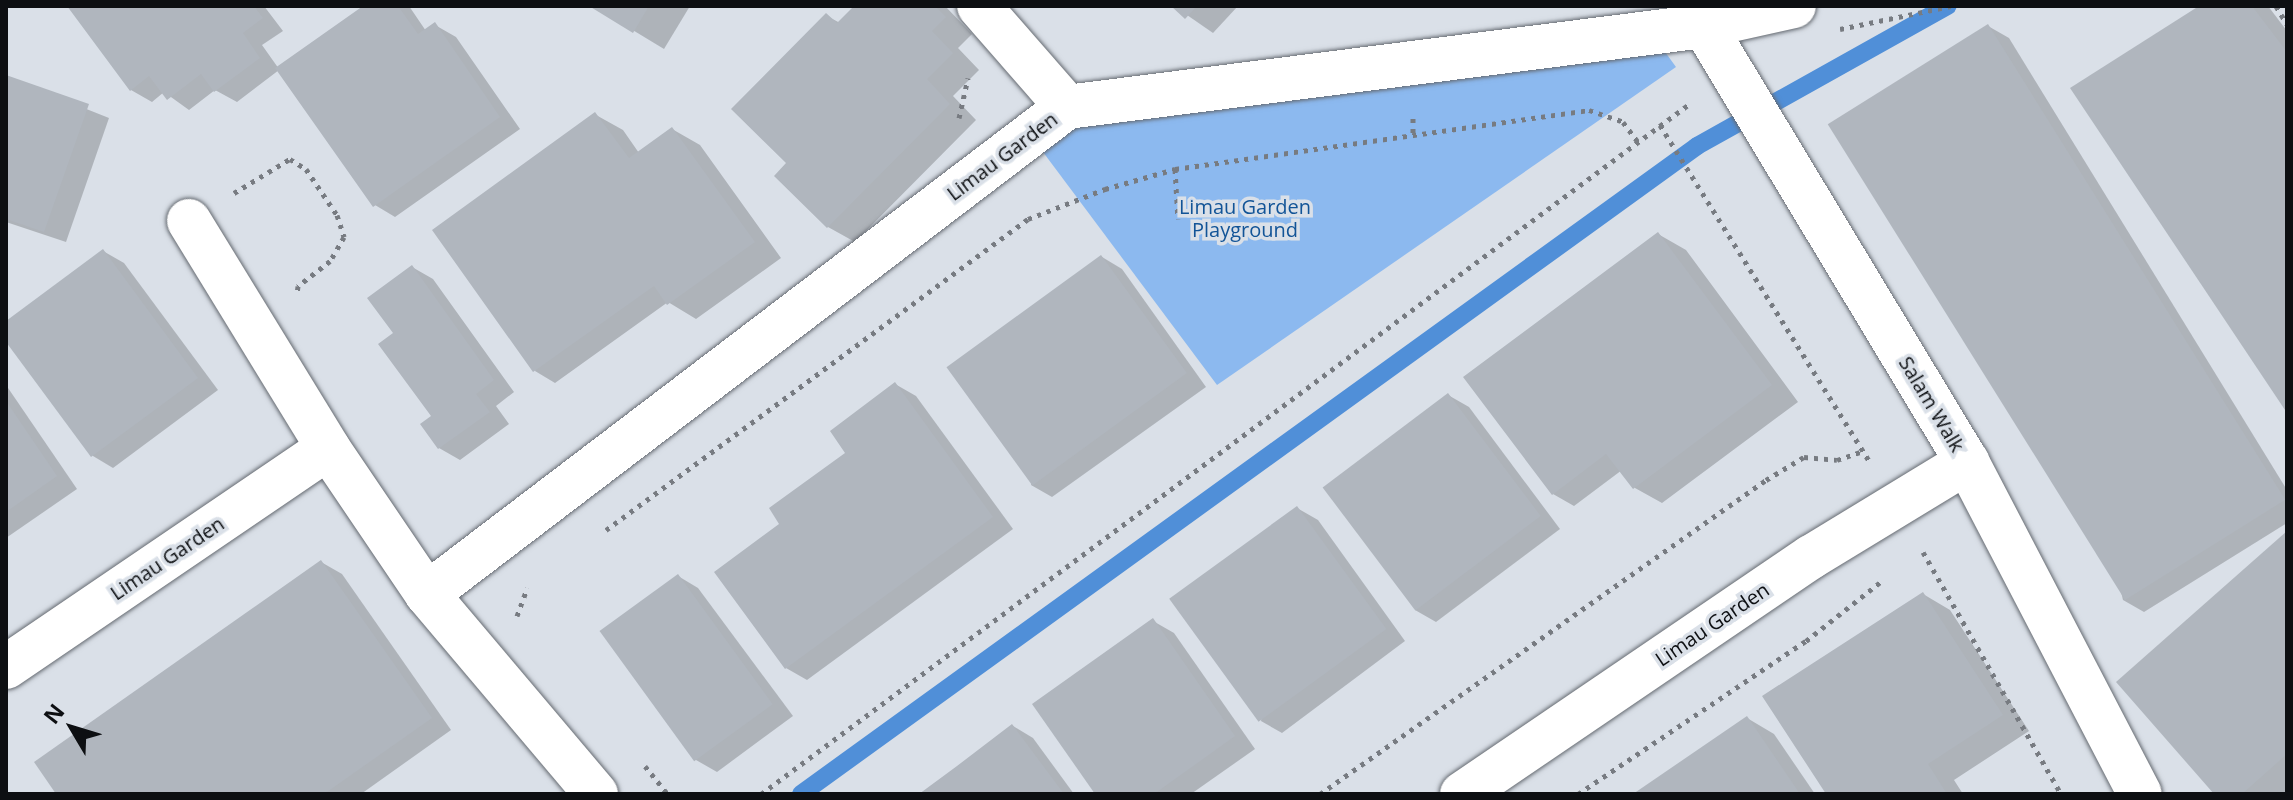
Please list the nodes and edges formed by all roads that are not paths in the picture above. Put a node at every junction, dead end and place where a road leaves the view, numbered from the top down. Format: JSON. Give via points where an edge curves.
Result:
{"nodes":[{"id":1,"x":979,"y":6,"type":"edge"},
{"id":2,"x":1794,"y":6,"type":"edge"},
{"id":3,"x":1704,"y":26,"type":"junction"},
{"id":4,"x":1067,"y":107,"type":"junction"},
{"id":5,"x":189,"y":221,"type":"road end"},
{"id":6,"x":328,"y":448,"type":"junction"},
{"id":7,"x":1967,"y":462,"type":"junction"},
{"id":8,"x":427,"y":594,"type":"junction"},
{"id":9,"x":6,"y":667,"type":"edge"},
{"id":10,"x":596,"y":794,"type":"edge"},
{"id":11,"x":1462,"y":794,"type":"edge"},
{"id":12,"x":2140,"y":794,"type":"edge"}],
"edges":[{"from":1,"to":4,"type":"street"},
{"from":2,"to":3,"type":"street","name":"Limau Garden"},
{"from":3,"to":4,"type":"street","name":"Limau Garden"},
{"from":3,"to":7,"type":"street","name":"Salam Walk"},
{"from":4,"to":8,"type":"street","name":"Limau Garden"},
{"from":5,"to":6,"type":"street"},
{"from":6,"to":8,"type":"street"},
{"from":6,"to":9,"type":"street","name":"Limau Garden"},
{"from":7,"to":11,"type":"street","name":"Limau Garden","via":[[1811,557]]},
{"from":7,"to":12,"type":"street","name":"Salam Walk"},
{"from":8,"to":10,"type":"street"}]}
